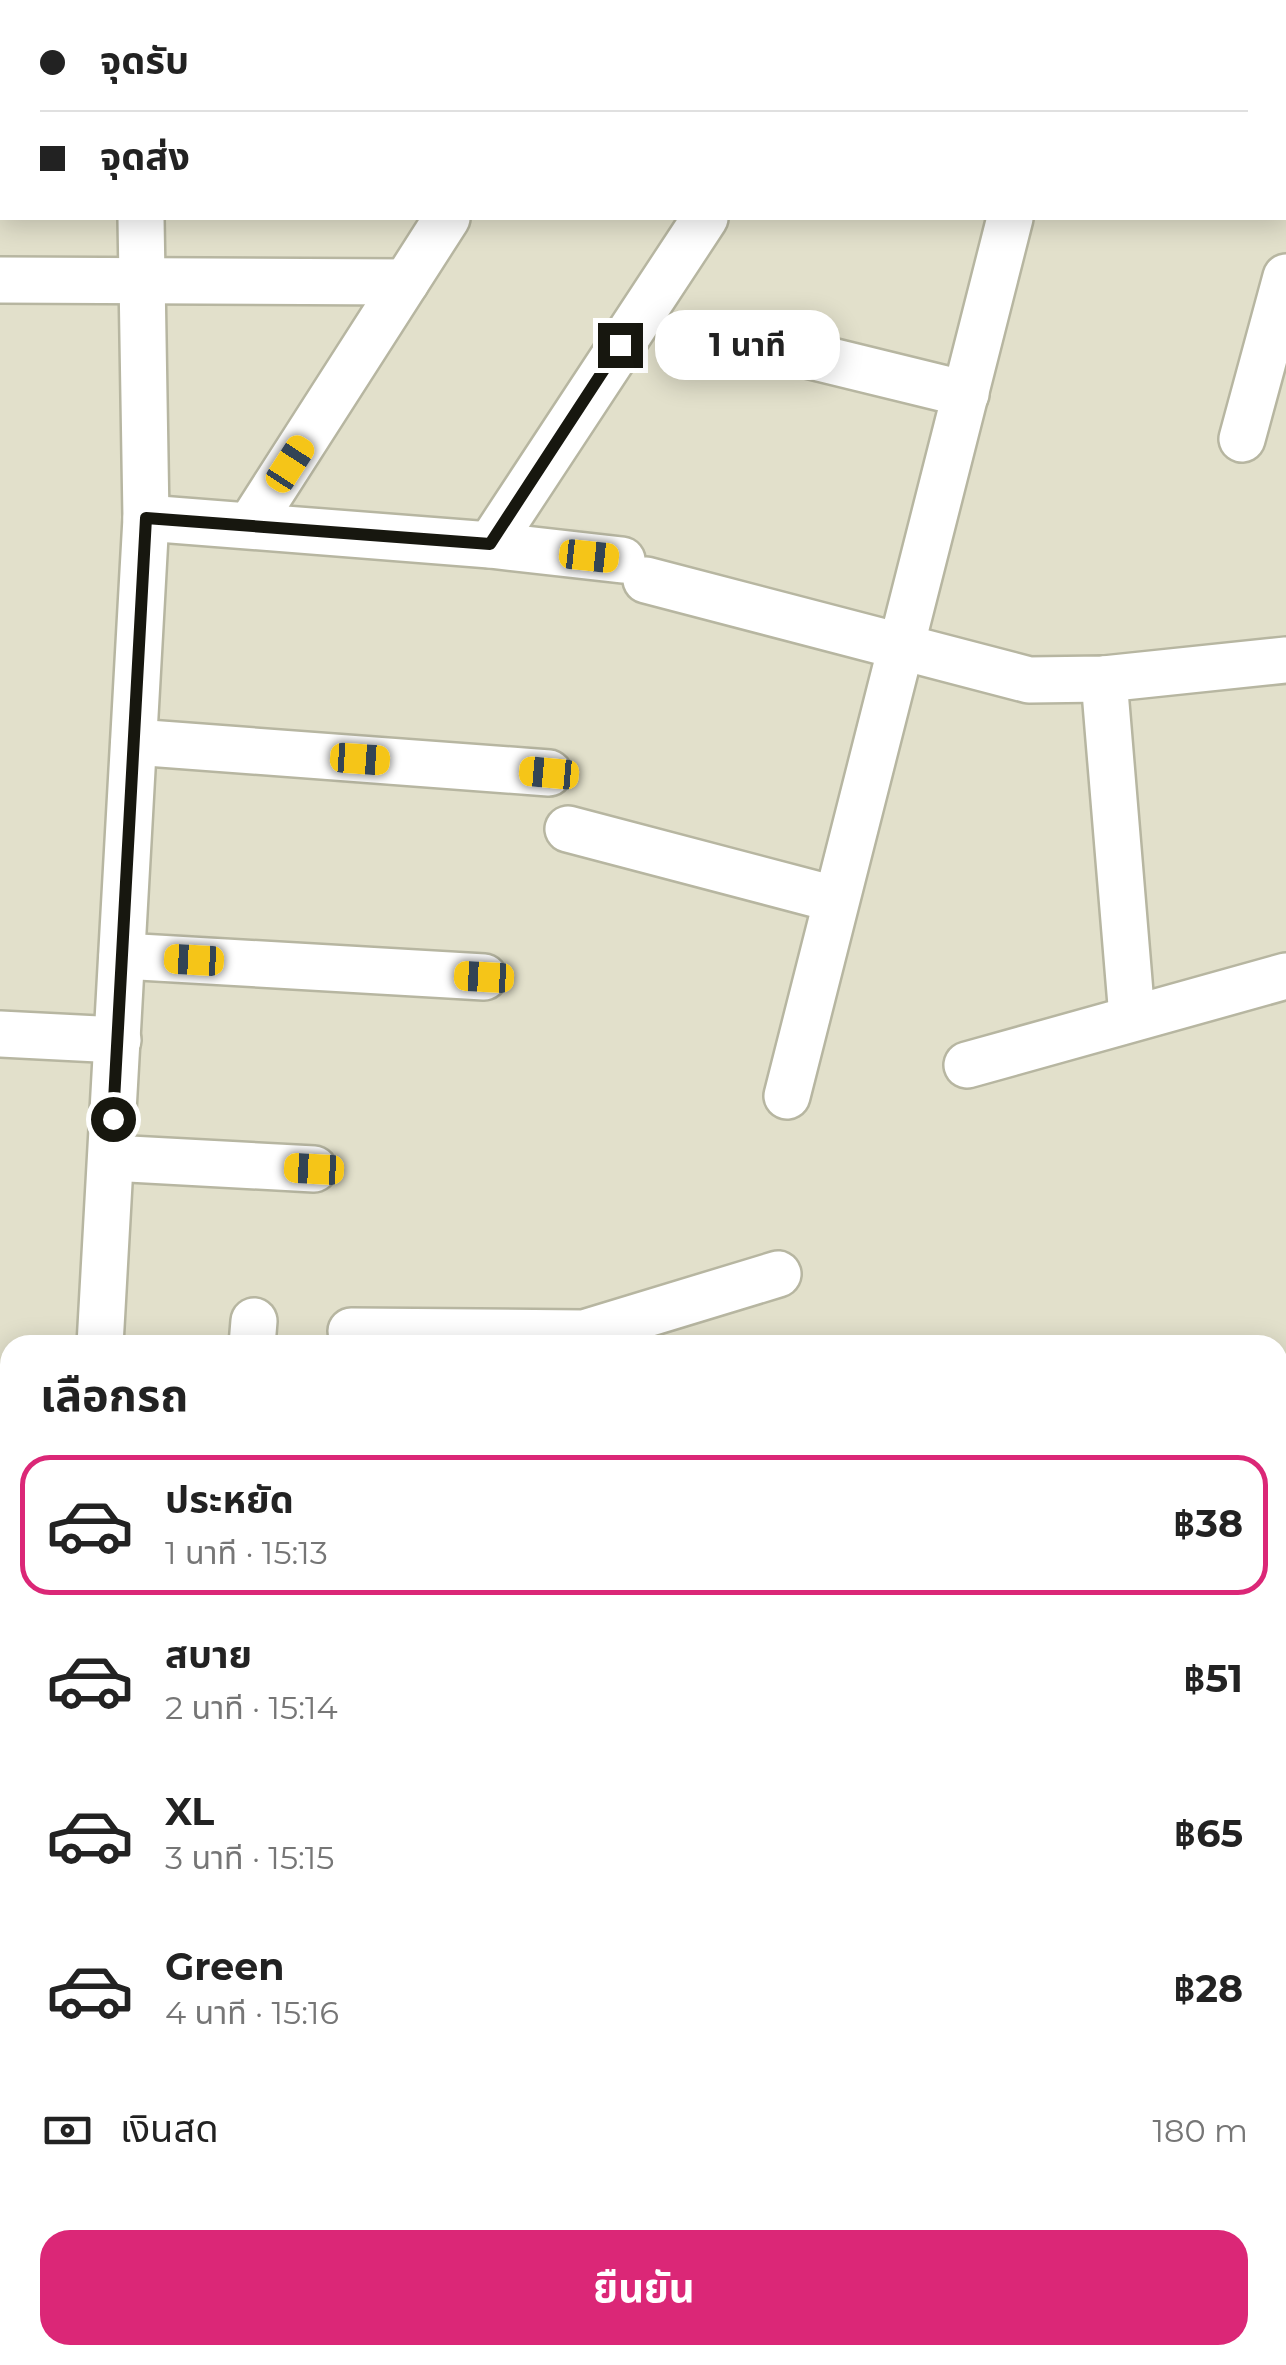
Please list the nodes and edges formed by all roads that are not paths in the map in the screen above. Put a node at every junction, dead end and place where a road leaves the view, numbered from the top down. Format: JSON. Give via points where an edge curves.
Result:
{"nodes":[{"id":1,"x":140,"y":220,"type":"edge"},
{"id":2,"x":446,"y":220,"type":"edge"},
{"id":3,"x":704,"y":220,"type":"edge"},
{"id":4,"x":1010,"y":220,"type":"edge"},
{"id":5,"x":1286,"y":277,"type":"edge"},
{"id":6,"x":142,"y":278,"type":"junction"},
{"id":7,"x":0,"y":280,"type":"edge"},
{"id":8,"x":406,"y":282,"type":"junction"},
{"id":9,"x":1278,"y":338,"type":"edge"},
{"id":10,"x":762,"y":344,"type":"dead end"},
{"id":11,"x":966,"y":394,"type":"junction"},
{"id":12,"x":1242,"y":439,"type":"dead end"},
{"id":13,"x":146,"y":518,"type":"junction"},
{"id":14,"x":251,"y":524,"type":"junction"},
{"id":15,"x":490,"y":544,"type":"junction"},
{"id":16,"x":902,"y":649,"type":"junction"},
{"id":17,"x":1286,"y":660,"type":"edge"},
{"id":18,"x":1104,"y":678,"type":"junction"},
{"id":19,"x":134,"y":742,"type":"junction"},
{"id":20,"x":549,"y":773,"type":"dead end"},
{"id":21,"x":568,"y":829,"type":"dead end"},
{"id":22,"x":834,"y":899,"type":"junction"},
{"id":23,"x":122,"y":956,"type":"junction"},
{"id":24,"x":1286,"y":976,"type":"edge"},
{"id":25,"x":484,"y":977,"type":"dead end"},
{"id":26,"x":1132,"y":1017,"type":"junction"},
{"id":27,"x":0,"y":1034,"type":"edge"},
{"id":28,"x":118,"y":1040,"type":"junction"},
{"id":29,"x":967,"y":1065,"type":"dead end"},
{"id":30,"x":786,"y":1096,"type":"dead end"},
{"id":31,"x":111,"y":1158,"type":"junction"},
{"id":32,"x":314,"y":1169,"type":"dead end"},
{"id":33,"x":778,"y":1274,"type":"dead end"},
{"id":34,"x":351,"y":1331,"type":"dead end"},
{"id":35,"x":101,"y":1335,"type":"edge"},
{"id":36,"x":468,"y":1335,"type":"edge"},
{"id":37,"x":596,"y":1335,"type":"edge"}],
"edges":[{"from":1,"to":6,"type":"street"},
{"from":2,"to":8,"type":"street"},
{"from":3,"to":15,"type":"street"},
{"from":4,"to":11,"type":"street"},
{"from":5,"to":9,"type":"street"},
{"from":6,"to":7,"type":"street"},
{"from":6,"to":8,"type":"street"},
{"from":6,"to":13,"type":"street"},
{"from":8,"to":14,"type":"street"},
{"from":9,"to":12,"type":"street"},
{"from":10,"to":11,"type":"street"},
{"from":11,"to":16,"type":"street"},
{"from":13,"to":14,"type":"street"},
{"from":13,"to":19,"type":"street"},
{"from":14,"to":15,"type":"street"},
{"from":15,"to":16,"type":"street","via":[[634,570]]},
{"from":16,"to":18,"type":"street","via":[[1029,680]]},
{"from":16,"to":22,"type":"street"},
{"from":17,"to":18,"type":"street"},
{"from":18,"to":26,"type":"street"},
{"from":19,"to":20,"type":"street"},
{"from":19,"to":23,"type":"street"},
{"from":21,"to":22,"type":"street"},
{"from":22,"to":30,"type":"street"},
{"from":23,"to":25,"type":"street"},
{"from":23,"to":28,"type":"street"},
{"from":24,"to":26,"type":"street"},
{"from":26,"to":29,"type":"street"},
{"from":27,"to":28,"type":"street"},
{"from":28,"to":31,"type":"street"},
{"from":31,"to":32,"type":"street"},
{"from":31,"to":35,"type":"street"},
{"from":33,"to":37,"type":"street"},
{"from":34,"to":36,"type":"street"}]}
